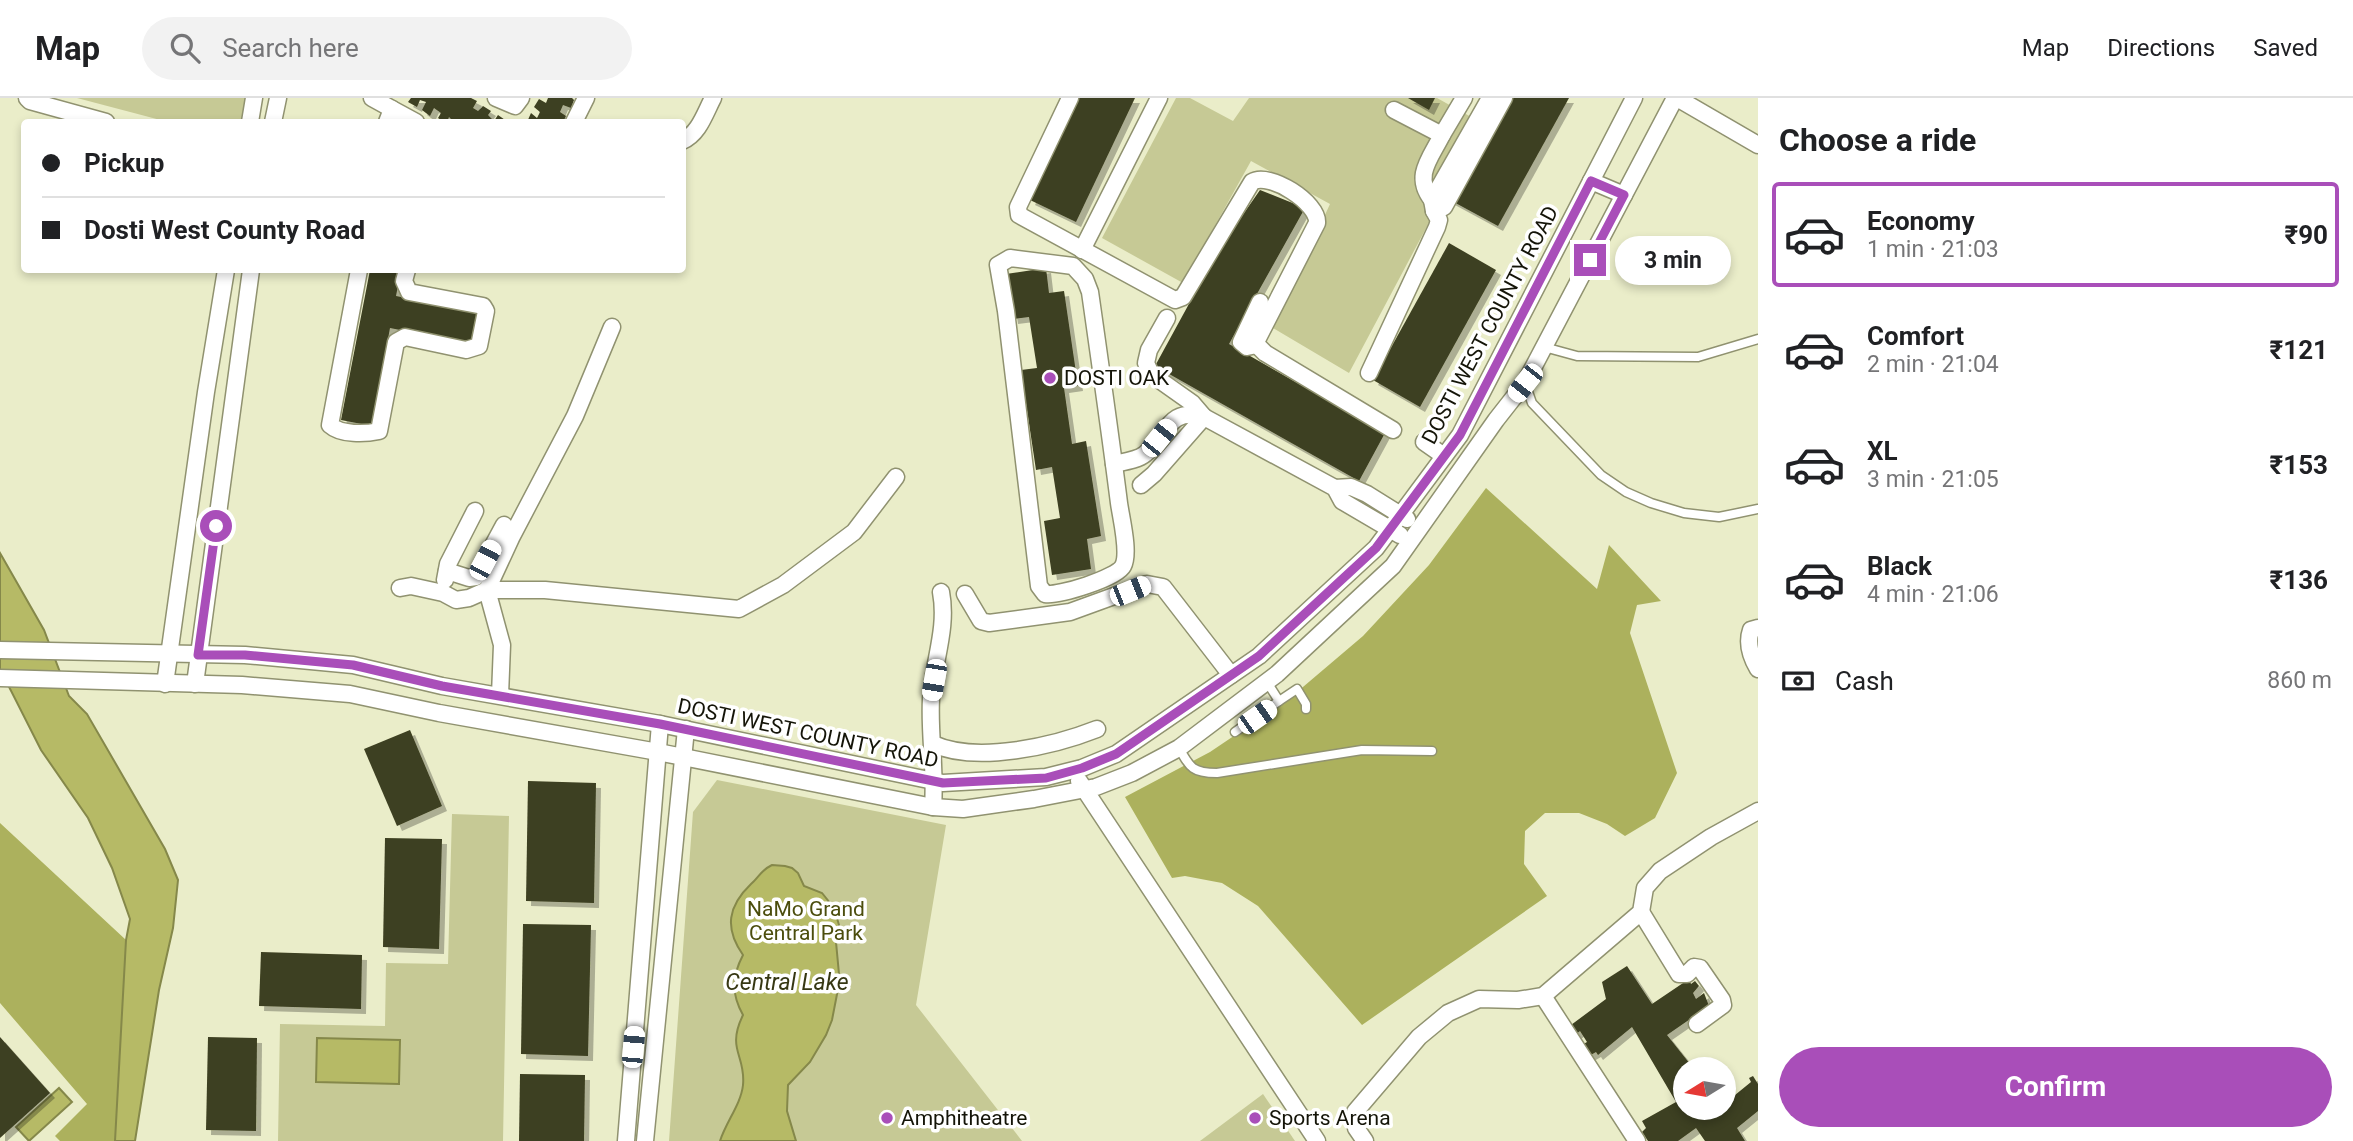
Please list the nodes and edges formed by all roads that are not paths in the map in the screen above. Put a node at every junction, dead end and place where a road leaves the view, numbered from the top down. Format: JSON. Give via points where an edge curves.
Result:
{"nodes":[{"id":1,"x":27,"y":98,"type":"edge"},
{"id":2,"x":254,"y":98,"type":"edge"},
{"id":3,"x":278,"y":98,"type":"edge"},
{"id":4,"x":372,"y":98,"type":"edge"},
{"id":5,"x":496,"y":98,"type":"edge"},
{"id":6,"x":521,"y":98,"type":"edge"},
{"id":7,"x":586,"y":98,"type":"edge"},
{"id":8,"x":712,"y":98,"type":"edge"},
{"id":9,"x":1070,"y":98,"type":"edge"},
{"id":10,"x":1159,"y":98,"type":"edge"},
{"id":11,"x":1464,"y":98,"type":"edge"},
{"id":12,"x":1490,"y":98,"type":"edge"},
{"id":13,"x":1504,"y":98,"type":"edge"},
{"id":14,"x":1634,"y":98,"type":"edge"},
{"id":15,"x":1676,"y":98,"type":"edge"},
{"id":16,"x":1394,"y":110,"type":"dead end"},
{"id":17,"x":390,"y":116,"type":"edge"},
{"id":18,"x":95,"y":119,"type":"edge"},
{"id":19,"x":250,"y":119,"type":"edge"},
{"id":20,"x":274,"y":119,"type":"edge"},
{"id":21,"x":576,"y":119,"type":"edge"},
{"id":22,"x":1442,"y":135,"type":"junction"},
{"id":23,"x":686,"y":139,"type":"edge"},
{"id":24,"x":1758,"y":145,"type":"edge"},
{"id":25,"x":1591,"y":181,"type":"junction"},
{"id":26,"x":1624,"y":195,"type":"junction"},
{"id":27,"x":1433,"y":206,"type":"junction"},
{"id":28,"x":1082,"y":250,"type":"junction"},
{"id":29,"x":226,"y":273,"type":"edge"},
{"id":30,"x":251,"y":273,"type":"edge"},
{"id":31,"x":358,"y":273,"type":"edge"},
{"id":32,"x":406,"y":273,"type":"edge"},
{"id":33,"x":1260,"y":302,"type":"dead end"},
{"id":34,"x":1167,"y":318,"type":"dead end"},
{"id":35,"x":612,"y":327,"type":"dead end"},
{"id":36,"x":1758,"y":339,"type":"edge"},
{"id":37,"x":1257,"y":345,"type":"junction"},
{"id":38,"x":1544,"y":347,"type":"junction"},
{"id":39,"x":1369,"y":373,"type":"dead end"},
{"id":40,"x":1525,"y":383,"type":"junction"},
{"id":41,"x":206,"y":392,"type":"junction"},
{"id":42,"x":233,"y":397,"type":"junction"},
{"id":43,"x":1205,"y":417,"type":"junction"},
{"id":44,"x":1393,"y":430,"type":"dead end"},
{"id":45,"x":1424,"y":442,"type":"dead end"},
{"id":46,"x":1444,"y":456,"type":"junction"},
{"id":47,"x":1114,"y":464,"type":"junction"},
{"id":48,"x":896,"y":477,"type":"dead end"},
{"id":49,"x":1141,"y":485,"type":"dead end"},
{"id":50,"x":1335,"y":488,"type":"junction"},
{"id":51,"x":1758,"y":509,"type":"edge"},
{"id":52,"x":475,"y":511,"type":"dead end"},
{"id":53,"x":1401,"y":515,"type":"junction"},
{"id":54,"x":503,"y":525,"type":"dead end"},
{"id":55,"x":1420,"y":528,"type":"junction"},
{"id":56,"x":1390,"y":529,"type":"junction"},
{"id":57,"x":1410,"y":542,"type":"junction"},
{"id":58,"x":447,"y":571,"type":"junction"},
{"id":59,"x":400,"y":588,"type":"dead end"},
{"id":60,"x":487,"y":590,"type":"junction"},
{"id":61,"x":941,"y":592,"type":"dead end"},
{"id":62,"x":443,"y":593,"type":"junction"},
{"id":63,"x":965,"y":594,"type":"dead end"},
{"id":64,"x":1758,"y":628,"type":"edge"},
{"id":65,"x":0,"y":650,"type":"edge"},
{"id":66,"x":168,"y":654,"type":"junction"},
{"id":67,"x":198,"y":655,"type":"junction"},
{"id":68,"x":1758,"y":670,"type":"edge"},
{"id":69,"x":1231,"y":675,"type":"junction"},
{"id":70,"x":0,"y":678,"type":"edge"},
{"id":71,"x":1268,"y":682,"type":"junction"},
{"id":72,"x":165,"y":684,"type":"junction"},
{"id":73,"x":195,"y":684,"type":"junction"},
{"id":74,"x":442,"y":686,"type":"junction"},
{"id":75,"x":500,"y":695,"type":"junction"},
{"id":76,"x":1279,"y":701,"type":"junction"},
{"id":77,"x":1306,"y":709,"type":"dead end"},
{"id":78,"x":439,"y":713,"type":"junction"},
{"id":79,"x":660,"y":724,"type":"junction"},
{"id":80,"x":685,"y":729,"type":"junction"},
{"id":81,"x":1097,"y":729,"type":"dead end"},
{"id":82,"x":1235,"y":732,"type":"dead end"},
{"id":83,"x":933,"y":744,"type":"junction"},
{"id":84,"x":1179,"y":748,"type":"junction"},
{"id":85,"x":1432,"y":751,"type":"dead end"},
{"id":86,"x":658,"y":752,"type":"junction"},
{"id":87,"x":683,"y":757,"type":"junction"},
{"id":88,"x":1070,"y":771,"type":"junction"},
{"id":89,"x":935,"y":782,"type":"junction"},
{"id":90,"x":1084,"y":787,"type":"junction"},
{"id":91,"x":933,"y":807,"type":"junction"},
{"id":92,"x":1758,"y":811,"type":"edge"},
{"id":93,"x":1640,"y":912,"type":"junction"},
{"id":94,"x":1543,"y":996,"type":"junction"},
{"id":95,"x":1697,"y":1024,"type":"dead end"},
{"id":96,"x":626,"y":1134,"type":"edge"},
{"id":97,"x":645,"y":1136,"type":"edge"},
{"id":98,"x":1317,"y":1141,"type":"edge"},
{"id":99,"x":1364,"y":1141,"type":"edge"},
{"id":100,"x":1637,"y":1141,"type":"edge"}],
"edges":[{"from":1,"to":18,"type":"street"},
{"from":2,"to":19,"type":"street"},
{"from":3,"to":20,"type":"street"},
{"from":4,"to":17,"type":"street"},
{"from":5,"to":6,"type":"street","via":[[514,106]]},
{"from":7,"to":21,"type":"street"},
{"from":8,"to":23,"type":"street","via":[[699,126]]},
{"from":9,"to":28,"type":"street","via":[[1018,207],[1019,215]]},
{"from":10,"to":28,"type":"street"},
{"from":11,"to":22,"type":"street"},
{"from":12,"to":27,"type":"street"},
{"from":13,"to":27,"type":"street","via":[[1444,207]]},
{"from":14,"to":25,"type":"street","name":"DOSTI WEST COUNTY ROAD"},
{"from":15,"to":24,"type":"street"},
{"from":15,"to":26,"type":"street","name":"DOSTI WEST COUNTY ROAD"},
{"from":16,"to":22,"type":"street"},
{"from":22,"to":27,"type":"street","via":[[1422,178]]},
{"from":25,"to":26,"type":"street"},
{"from":25,"to":46,"type":"street","name":"DOSTI WEST COUNTY ROAD","via":[[1460,435]]},
{"from":26,"to":38,"type":"street","name":"DOSTI WEST COUNTY ROAD"},
{"from":27,"to":39,"type":"street","via":[[1437,226]]},
{"from":28,"to":37,"type":"street","via":[[1175,300],[1184,297],[1252,182],[1266,178],[1298,195],[1315,211],[1317,223]]},
{"from":29,"to":41,"type":"street"},
{"from":30,"to":42,"type":"street"},
{"from":31,"to":32,"type":"street","via":[[330,425],[342,431],[371,433],[379,431],[396,342],[405,337],[466,350],[479,346],[483,306],[409,292]]},
{"from":33,"to":37,"type":"street","via":[[1241,342],[1247,347]]},
{"from":34,"to":43,"type":"street","via":[[1146,363],[1151,374]]},
{"from":35,"to":60,"type":"street","via":[[575,416]]},
{"from":36,"to":38,"type":"lane","via":[[1698,357],[1577,356]]},
{"from":37,"to":44,"type":"street"},
{"from":38,"to":40,"type":"street","name":"DOSTI WEST COUNTY ROAD"},
{"from":40,"to":51,"type":"lane","via":[[1532,403],[1601,475],[1626,492],[1684,513],[1719,517]]},
{"from":40,"to":55,"type":"street","name":"DOSTI WEST COUNTY ROAD"},
{"from":41,"to":42,"type":"street"},
{"from":41,"to":66,"type":"street"},
{"from":42,"to":67,"type":"street"},
{"from":43,"to":47,"type":"street","via":[[1193,414],[1174,419],[1144,456]]},
{"from":43,"to":49,"type":"street"},
{"from":43,"to":50,"type":"street"},
{"from":45,"to":46,"type":"street"},
{"from":46,"to":53,"type":"street","name":"DOSTI WEST COUNTY ROAD"},
{"from":47,"to":47,"type":"street","via":[[1125,563],[1116,575],[1045,594],[1039,586],[998,265],[1010,258],[1073,266],[1085,279]]},
{"from":48,"to":60,"type":"street","via":[[854,532],[783,585],[739,608],[545,590]]},
{"from":50,"to":53,"type":"street","via":[[1351,487]]},
{"from":50,"to":56,"type":"street","via":[[1342,501]]},
{"from":52,"to":58,"type":"street"},
{"from":53,"to":55,"type":"street"},
{"from":53,"to":56,"type":"street","name":"DOSTI WEST COUNTY ROAD"},
{"from":54,"to":58,"type":"street","via":[[476,577]]},
{"from":55,"to":57,"type":"street","name":"DOSTI WEST COUNTY ROAD"},
{"from":56,"to":57,"type":"street"},
{"from":56,"to":69,"type":"street","name":"DOSTI WEST COUNTY ROAD","via":[[1376,548],[1259,656]]},
{"from":57,"to":71,"type":"street","name":"DOSTI WEST COUNTY ROAD","via":[[1393,566]]},
{"from":58,"to":62,"type":"street"},
{"from":59,"to":62,"type":"street"},
{"from":60,"to":62,"type":"street","via":[[456,600]]},
{"from":60,"to":75,"type":"street","via":[[502,645]]},
{"from":61,"to":83,"type":"street","via":[[945,610],[931,697]]},
{"from":63,"to":69,"type":"street","via":[[981,621],[989,623],[1070,612],[1147,584],[1163,587]]},
{"from":64,"to":68,"type":"street","via":[[1751,630],[1748,639]]},
{"from":65,"to":66,"type":"street","name":"DOSTI WEST COUNTY ROAD"},
{"from":66,"to":67,"type":"street","name":"DOSTI WEST COUNTY ROAD"},
{"from":66,"to":72,"type":"street"},
{"from":67,"to":73,"type":"street"},
{"from":67,"to":74,"type":"street","name":"DOSTI WEST COUNTY ROAD","via":[[353,665]]},
{"from":69,"to":88,"type":"street","name":"DOSTI WEST COUNTY ROAD","via":[[1116,754]]},
{"from":70,"to":72,"type":"street","name":"DOSTI WEST COUNTY ROAD"},
{"from":71,"to":76,"type":"lane"},
{"from":71,"to":84,"type":"street","name":"DOSTI WEST COUNTY ROAD"},
{"from":72,"to":73,"type":"street","name":"DOSTI WEST COUNTY ROAD"},
{"from":73,"to":78,"type":"street","name":"DOSTI WEST COUNTY ROAD","via":[[350,694]]},
{"from":74,"to":75,"type":"street","name":"DOSTI WEST COUNTY ROAD"},
{"from":74,"to":78,"type":"street"},
{"from":75,"to":79,"type":"street","name":"DOSTI WEST COUNTY ROAD"},
{"from":76,"to":77,"type":"lane","via":[[1297,689]]},
{"from":76,"to":82,"type":"lane"},
{"from":78,"to":86,"type":"street","name":"DOSTI WEST COUNTY ROAD"},
{"from":79,"to":80,"type":"street","name":"DOSTI WEST COUNTY ROAD"},
{"from":79,"to":86,"type":"street"},
{"from":80,"to":87,"type":"street"},
{"from":80,"to":89,"type":"street","name":"DOSTI WEST COUNTY ROAD"},
{"from":81,"to":83,"type":"street","via":[[1051,745],[986,754]]},
{"from":83,"to":89,"type":"street"},
{"from":84,"to":85,"type":"lane","via":[[1188,765],[1202,773],[1362,750]]},
{"from":84,"to":90,"type":"street","name":"DOSTI WEST COUNTY ROAD","via":[[1132,773]]},
{"from":86,"to":87,"type":"street","name":"DOSTI WEST COUNTY ROAD"},
{"from":86,"to":96,"type":"street"},
{"from":87,"to":91,"type":"street","name":"DOSTI WEST COUNTY ROAD"},
{"from":87,"to":97,"type":"street"},
{"from":88,"to":89,"type":"street","name":"DOSTI WEST COUNTY ROAD","via":[[1046,778]]},
{"from":88,"to":90,"type":"street"},
{"from":89,"to":91,"type":"street"},
{"from":90,"to":91,"type":"street","name":"DOSTI WEST COUNTY ROAD","via":[[963,809]]},
{"from":90,"to":98,"type":"street"},
{"from":92,"to":93,"type":"street","via":[[1660,871],[1645,888]]},
{"from":93,"to":94,"type":"street"},
{"from":93,"to":95,"type":"street","via":[[1679,974],[1700,968],[1722,1000],[1723,1005]]},
{"from":94,"to":99,"type":"street","via":[[1479,999],[1438,1021],[1354,1112]]},
{"from":94,"to":100,"type":"street"},
{"from":96,"to":97,"type":"street"}]}
